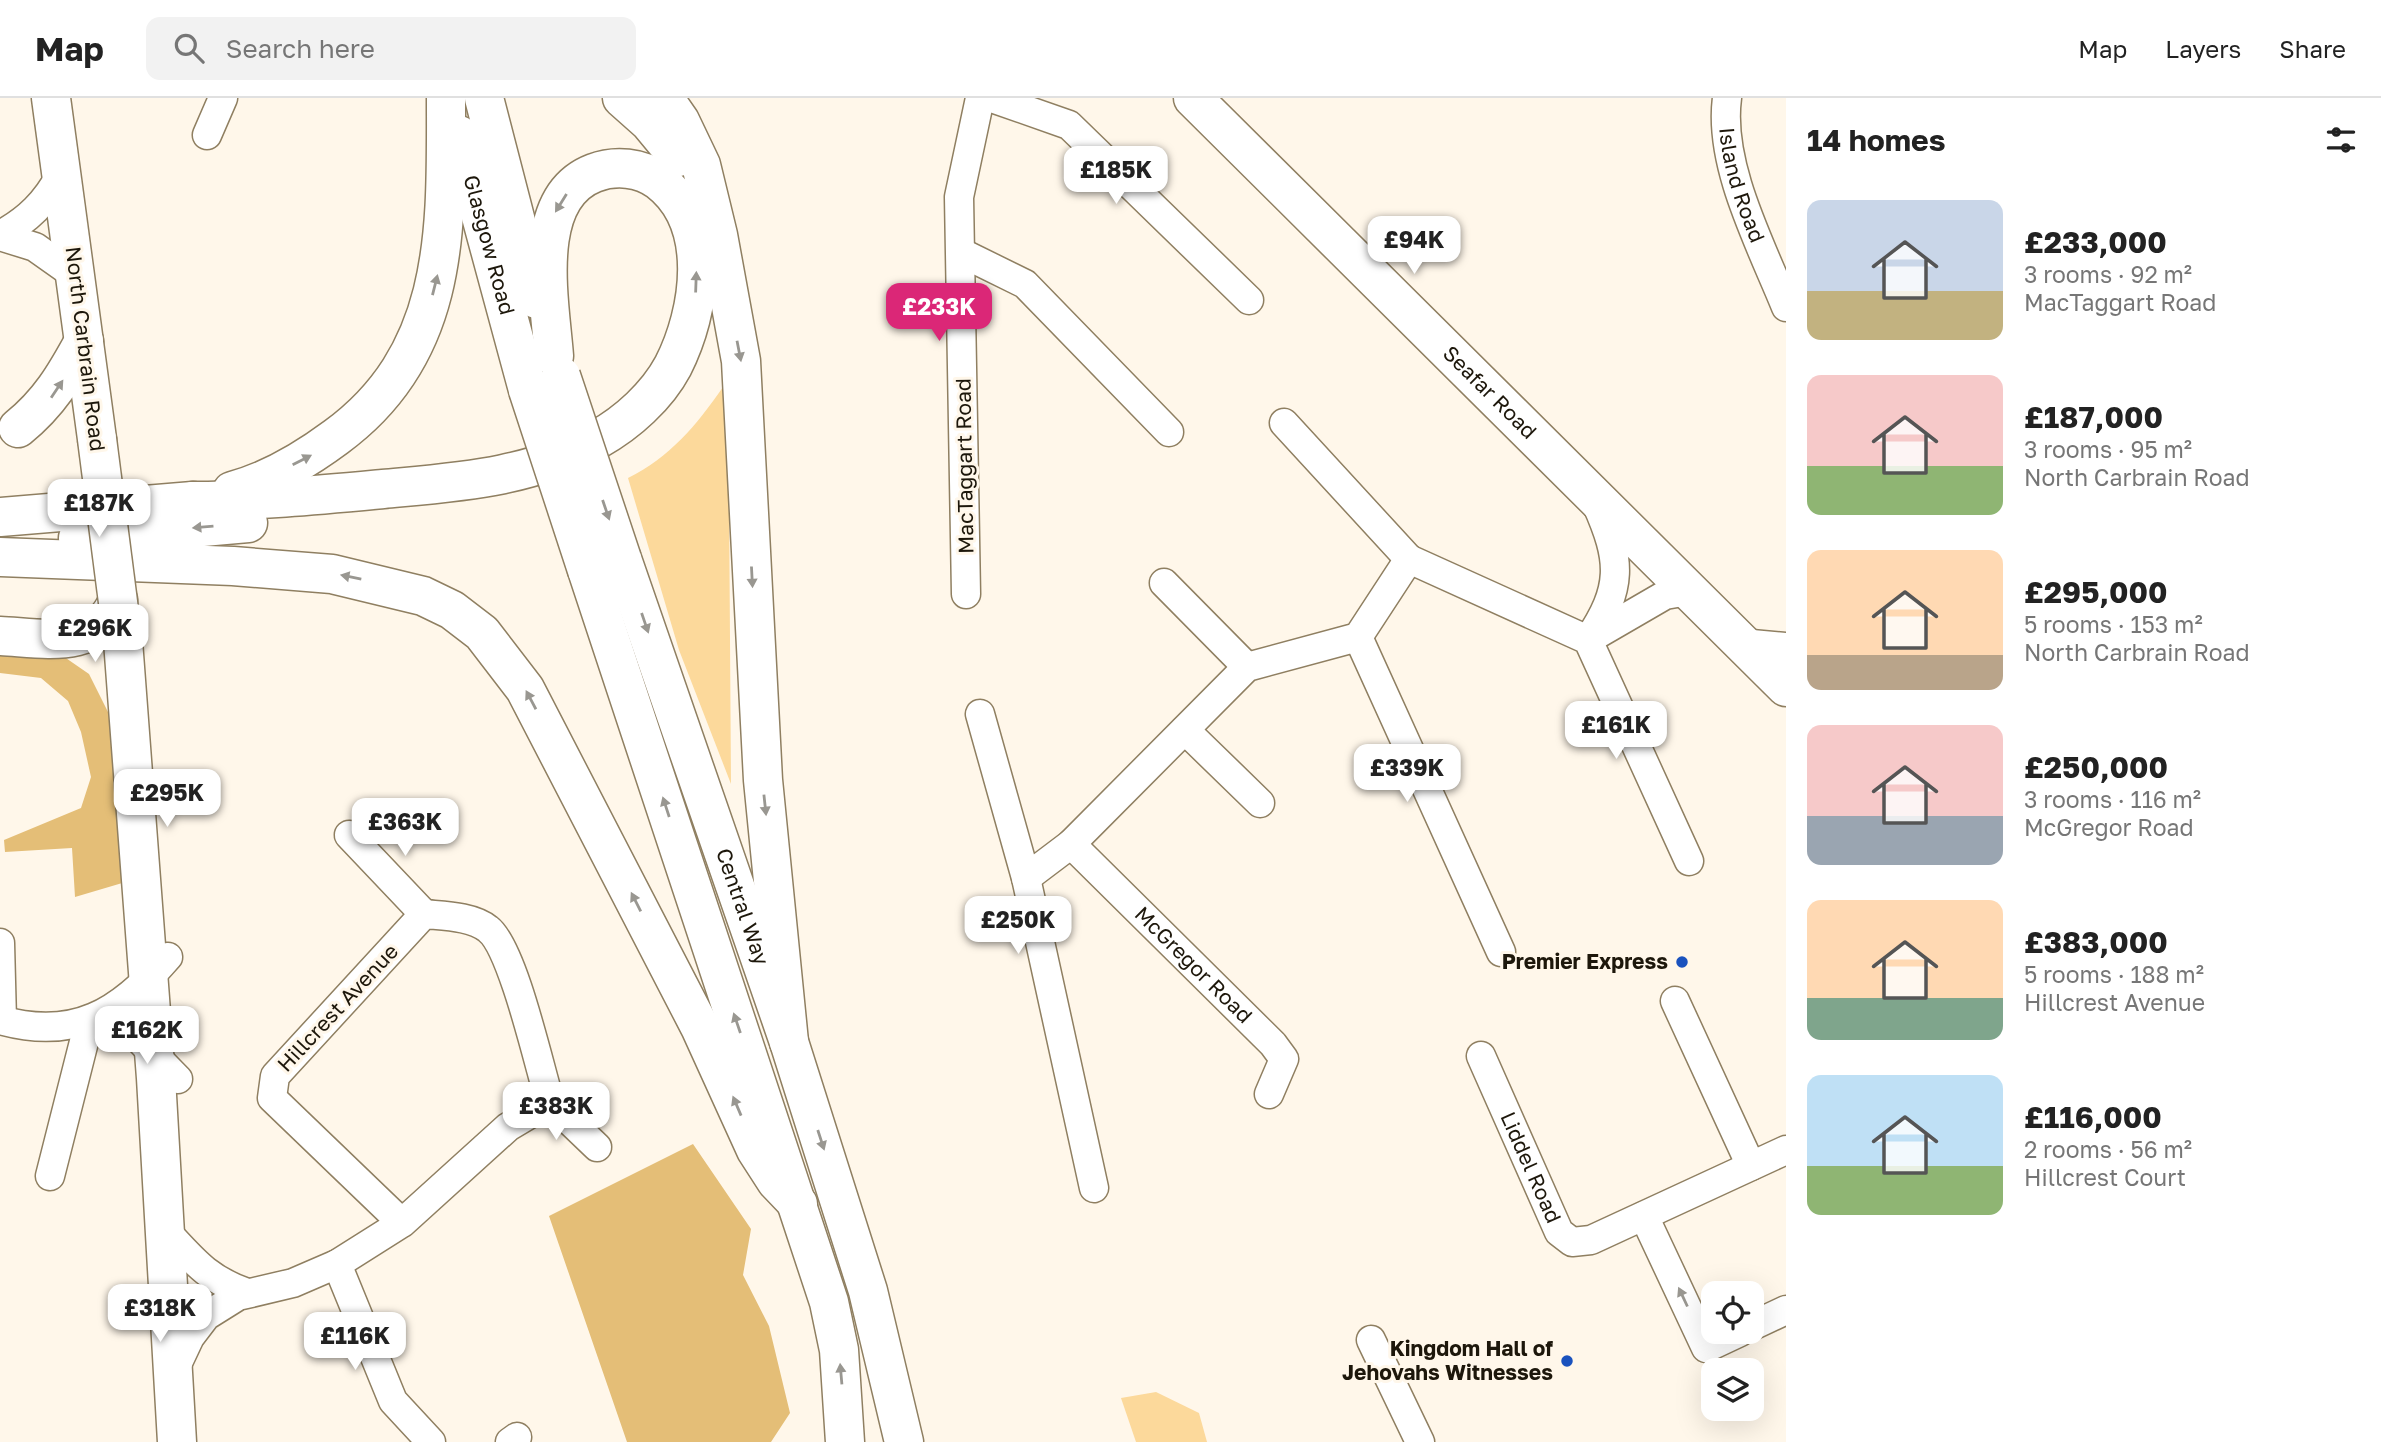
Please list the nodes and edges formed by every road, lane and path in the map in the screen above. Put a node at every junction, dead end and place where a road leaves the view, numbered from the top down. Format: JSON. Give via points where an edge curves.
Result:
{"nodes":[{"id":1,"x":51,"y":98,"type":"edge"},
{"id":2,"x":223,"y":98,"type":"edge"},
{"id":3,"x":447,"y":98,"type":"edge"},
{"id":4,"x":484,"y":98,"type":"edge"},
{"id":5,"x":622,"y":98,"type":"edge"},
{"id":6,"x":664,"y":98,"type":"edge"},
{"id":7,"x":980,"y":98,"type":"edge"},
{"id":8,"x":992,"y":98,"type":"edge"},
{"id":9,"x":1192,"y":98,"type":"edge"},
{"id":10,"x":1727,"y":98,"type":"edge"},
{"id":11,"x":207,"y":135,"type":"dead end"},
{"id":12,"x":61,"y":174,"type":"junction"},
{"id":13,"x":705,"y":193,"type":"junction"},
{"id":14,"x":0,"y":236,"type":"edge"},
{"id":15,"x":962,"y":253,"type":"junction"},
{"id":16,"x":76,"y":276,"type":"junction"},
{"id":17,"x":725,"y":284,"type":"junction"},
{"id":18,"x":1249,"y":300,"type":"dead end"},
{"id":19,"x":1786,"y":307,"type":"edge"},
{"id":20,"x":83,"y":341,"type":"junction"},
{"id":21,"x":548,"y":374,"type":"junction"},
{"id":22,"x":1283,"y":423,"type":"dead end"},
{"id":23,"x":9,"y":430,"type":"edge"},
{"id":24,"x":1169,"y":432,"type":"dead end"},
{"id":25,"x":97,"y":439,"type":"junction"},
{"id":26,"x":1594,"y":497,"type":"junction"},
{"id":27,"x":193,"y":501,"type":"junction"},
{"id":28,"x":0,"y":517,"type":"edge"},
{"id":29,"x":0,"y":549,"type":"edge"},
{"id":30,"x":0,"y":557,"type":"edge"},
{"id":31,"x":1409,"y":559,"type":"junction"},
{"id":32,"x":605,"y":565,"type":"junction"},
{"id":33,"x":1164,"y":583,"type":"dead end"},
{"id":34,"x":1688,"y":591,"type":"junction"},
{"id":35,"x":966,"y":594,"type":"dead end"},
{"id":36,"x":0,"y":636,"type":"edge"},
{"id":37,"x":93,"y":637,"type":"junction"},
{"id":38,"x":1358,"y":637,"type":"junction"},
{"id":39,"x":1588,"y":640,"type":"junction"},
{"id":40,"x":1741,"y":643,"type":"junction"},
{"id":41,"x":1786,"y":647,"type":"edge"},
{"id":42,"x":1247,"y":667,"type":"junction"},
{"id":43,"x":1786,"y":687,"type":"edge"},
{"id":44,"x":127,"y":698,"type":"junction"},
{"id":45,"x":980,"y":714,"type":"dead end"},
{"id":46,"x":1185,"y":730,"type":"junction"},
{"id":47,"x":1260,"y":803,"type":"dead end"},
{"id":48,"x":349,"y":835,"type":"dead end"},
{"id":49,"x":1071,"y":844,"type":"junction"},
{"id":50,"x":1689,"y":861,"type":"dead end"},
{"id":51,"x":1026,"y":878,"type":"junction"},
{"id":52,"x":424,"y":914,"type":"junction"},
{"id":53,"x":0,"y":943,"type":"edge"},
{"id":54,"x":1501,"y":952,"type":"dead end"},
{"id":55,"x":158,"y":968,"type":"junction"},
{"id":56,"x":1675,"y":1000,"type":"dead end"},
{"id":57,"x":96,"y":1018,"type":"junction"},
{"id":58,"x":1,"y":1020,"type":"edge"},
{"id":59,"x":789,"y":1042,"type":"junction"},
{"id":60,"x":1481,"y":1056,"type":"dead end"},
{"id":61,"x":166,"y":1067,"type":"junction"},
{"id":62,"x":1269,"y":1094,"type":"dead end"},
{"id":63,"x":550,"y":1102,"type":"junction"},
{"id":64,"x":597,"y":1147,"type":"dead end"},
{"id":65,"x":1786,"y":1150,"type":"edge"},
{"id":66,"x":1751,"y":1166,"type":"junction"},
{"id":67,"x":50,"y":1177,"type":"dead end"},
{"id":68,"x":1094,"y":1188,"type":"dead end"},
{"id":69,"x":798,"y":1204,"type":"junction"},
{"id":70,"x":1644,"y":1216,"type":"junction"},
{"id":71,"x":402,"y":1223,"type":"junction"},
{"id":72,"x":176,"y":1242,"type":"junction"},
{"id":73,"x":337,"y":1264,"type":"junction"},
{"id":74,"x":247,"y":1293,"type":"junction"},
{"id":75,"x":1786,"y":1310,"type":"edge"},
{"id":76,"x":1764,"y":1320,"type":"edge"},
{"id":77,"x":190,"y":1337,"type":"junction"},
{"id":78,"x":1701,"y":1337,"type":"edge"},
{"id":79,"x":1371,"y":1340,"type":"dead end"},
{"id":80,"x":173,"y":1372,"type":"junction"},
{"id":81,"x":177,"y":1442,"type":"edge"},
{"id":82,"x":196,"y":1442,"type":"edge"},
{"id":83,"x":431,"y":1442,"type":"edge"},
{"id":84,"x":845,"y":1442,"type":"edge"},
{"id":85,"x":904,"y":1442,"type":"edge"},
{"id":86,"x":1420,"y":1442,"type":"edge"}],
"edges":[{"from":1,"to":12,"type":"main road","name":"North Carbrain Road"},
{"from":2,"to":11,"type":"street"},
{"from":3,"to":21,"type":"main road","name":"Glasgow Road"},
{"from":27,"to":3,"type":"main road","one_way":true,"via":[[244,487],[312,455],[353,425],[405,362],[424,328],[438,277],[444,235]]},
{"from":4,"to":21,"type":"main road","name":"Glasgow Road","via":[[532,286]]},
{"from":5,"to":13,"type":"main road","via":[[649,122]]},
{"from":6,"to":13,"type":"main road","via":[[701,165]]},
{"from":7,"to":15,"type":"street","name":"MacTaggart Road","via":[[959,197]]},
{"from":8,"to":18,"type":"street","via":[[1069,125]]},
{"from":9,"to":26,"type":"main road","name":"Seafar Road"},
{"from":10,"to":19,"type":"street","name":"Island Road","via":[[1724,121],[1740,193]]},
{"from":12,"to":14,"type":"street","via":[[32,214]]},
{"from":12,"to":16,"type":"main road","name":"North Carbrain Road"},
{"from":13,"to":17,"type":"main road","via":[[718,234]]},
{"from":14,"to":16,"type":"street","via":[[35,247]]},
{"from":15,"to":24,"type":"street","via":[[1025,284]]},
{"from":15,"to":35,"type":"street","name":"MacTaggart Road"},
{"from":16,"to":20,"type":"main road","name":"North Carbrain Road"},
{"from":17,"to":29,"type":"main road","one_way":true,"via":[[710,341],[671,408],[622,452],[576,473],[501,498],[32,542]]},
{"from":17,"to":59,"type":"main road","one_way":true,"via":[[741,361],[763,780]]},
{"from":23,"to":20,"type":"main road","one_way":true,"via":[[41,410]]},
{"from":20,"to":25,"type":"main road","name":"North Carbrain Road"},
{"from":27,"to":21,"type":"main road","one_way":true,"via":[[262,501],[489,478],[569,454],[600,439],[652,395],[672,368],[696,300],[697,261],[683,205],[651,175],[604,169],[583,177],[553,215]]},
{"from":21,"to":32,"type":"main road","name":"Central Way","bridge":true},
{"from":22,"to":31,"type":"street"},
{"from":23,"to":25,"type":"main road","via":[[68,425]]},
{"from":25,"to":37,"type":"main road","name":"North Carbrain Road","bridge":true,"via":[[118,600]]},
{"from":26,"to":34,"type":"main road","name":"Seafar Road"},
{"from":26,"to":39,"type":"street","via":[[1606,526],[1616,585],[1607,611]]},
{"from":27,"to":28,"type":"main road"},
{"from":69,"to":30,"type":"main road","one_way":true,"via":[[756,1150],[700,1027],[525,689],[482,633],[452,610],[423,596],[332,574]]},
{"from":31,"to":38,"type":"street"},
{"from":31,"to":39,"type":"street"},
{"from":32,"to":59,"type":"main road","name":"Central Way","one_way":true},
{"from":69,"to":32,"type":"main road","name":"Central Way","one_way":true},
{"from":33,"to":42,"type":"street"},
{"from":34,"to":39,"type":"street","via":[[1665,595]]},
{"from":34,"to":40,"type":"main road","name":"Seafar Road"},
{"from":36,"to":37,"type":"main road"},
{"from":37,"to":44,"type":"main road","name":"North Carbrain Road"},
{"from":37,"to":44,"type":"main road","via":[[85,650]]},
{"from":38,"to":42,"type":"street"},
{"from":38,"to":54,"type":"street"},
{"from":39,"to":50,"type":"street"},
{"from":40,"to":41,"type":"street"},
{"from":40,"to":43,"type":"main road","name":"Seafar Road"},
{"from":42,"to":46,"type":"street"},
{"from":44,"to":55,"type":"main road","name":"North Carbrain Road"},
{"from":45,"to":51,"type":"street"},
{"from":46,"to":47,"type":"street"},
{"from":46,"to":49,"type":"street"},
{"from":48,"to":52,"type":"street"},
{"from":49,"to":51,"type":"street"},
{"from":49,"to":62,"type":"street","name":"McGregor Road","via":[[1273,1044],[1284,1059]]},
{"from":51,"to":68,"type":"street"},
{"from":52,"to":63,"type":"street","via":[[454,917],[487,928],[504,950]]},
{"from":52,"to":71,"type":"street","name":"Hillcrest Avenue","via":[[275,1076],[272,1098]]},
{"from":53,"to":58,"type":"street"},
{"from":55,"to":57,"type":"street"},
{"from":55,"to":61,"type":"main road","name":"North Carbrain Road"},
{"from":56,"to":66,"type":"street"},
{"from":57,"to":58,"type":"street","via":[[45,1028]]},
{"from":57,"to":61,"type":"street","via":[[133,1033]]},
{"from":57,"to":67,"type":"street"},
{"from":59,"to":85,"type":"main road","name":"Central Way","one_way":true,"via":[[868,1291]]},
{"from":60,"to":70,"type":"street","name":"Liddel Road","via":[[1559,1232],[1572,1242],[1591,1240]]},
{"from":61,"to":72,"type":"main road","name":"North Carbrain Road"},
{"from":63,"to":64,"type":"street"},
{"from":63,"to":71,"type":"street","via":[[509,1127]]},
{"from":65,"to":66,"type":"street","name":"Liddel Road"},
{"from":66,"to":70,"type":"street","name":"Liddel Road"},
{"from":84,"to":69,"type":"main road","name":"Central Way","one_way":true,"via":[[839,1350],[830,1302]]},
{"from":78,"to":70,"type":"street","one_way":true},
{"from":71,"to":73,"type":"street"},
{"from":72,"to":74,"type":"street","via":[[201,1270],[221,1284]]},
{"from":72,"to":77,"type":"main road","name":"North Carbrain Road"},
{"from":72,"to":80,"type":"main road","name":"North Carbrain Road"},
{"from":73,"to":74,"type":"street","via":[[293,1283]]},
{"from":73,"to":83,"type":"street","via":[[393,1401]]},
{"from":74,"to":77,"type":"street","via":[[206,1316]]},
{"from":75,"to":76,"type":"street"},
{"from":77,"to":80,"type":"street"},
{"from":77,"to":82,"type":"main road","name":"North Carbrain Road"},
{"from":79,"to":86,"type":"street"},
{"from":80,"to":81,"type":"main road","name":"North Carbrain Road"}]}
